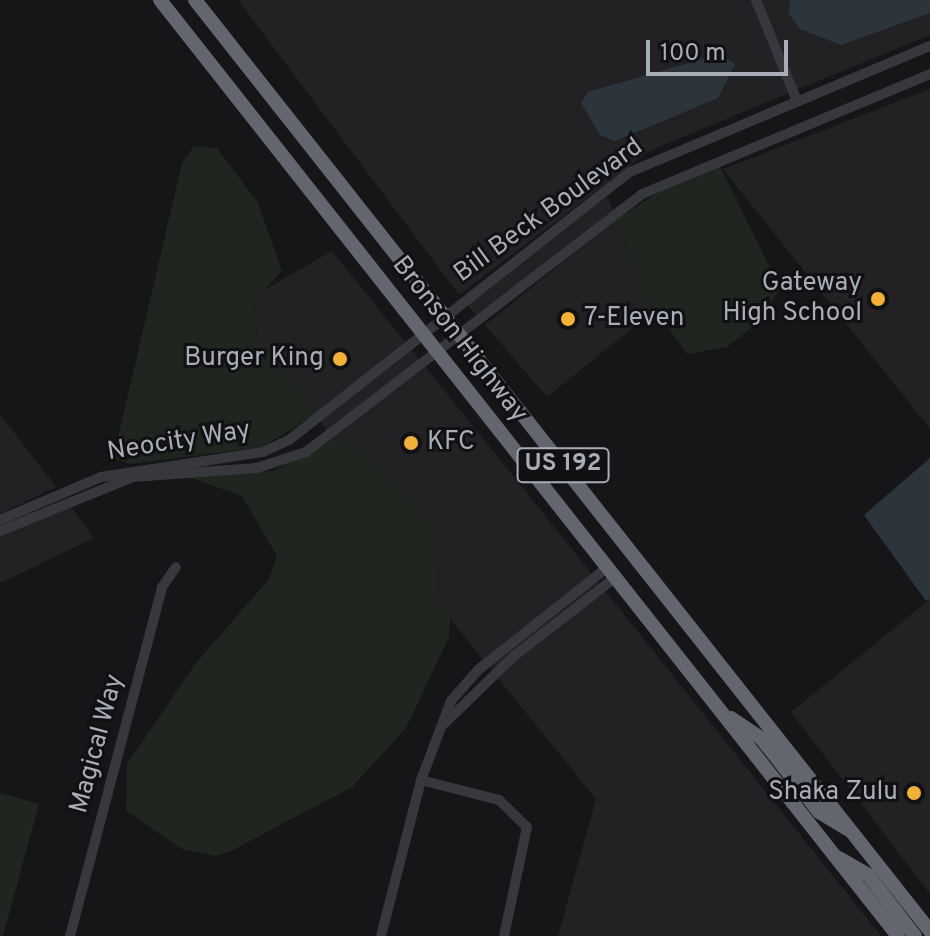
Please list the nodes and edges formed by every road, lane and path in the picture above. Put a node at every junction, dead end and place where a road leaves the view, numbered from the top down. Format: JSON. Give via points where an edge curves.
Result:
{"nodes":[{"id":1,"x":160,"y":0,"type":"edge"},
{"id":2,"x":195,"y":0,"type":"edge"},
{"id":3,"x":756,"y":0,"type":"edge"},
{"id":4,"x":930,"y":46,"type":"edge"},
{"id":5,"x":930,"y":74,"type":"edge"},
{"id":6,"x":797,"y":101,"type":"junction"},
{"id":7,"x":444,"y":316,"type":"junction"},
{"id":8,"x":422,"y":333,"type":"junction"},
{"id":9,"x":461,"y":338,"type":"junction"},
{"id":10,"x":439,"y":354,"type":"junction"},
{"id":11,"x":317,"y":420,"type":"joint"},
{"id":12,"x":0,"y":520,"type":"edge"},
{"id":13,"x":0,"y":531,"type":"edge"},
{"id":14,"x":176,"y":567,"type":"dead end"},
{"id":15,"x":612,"y":572,"type":"junction"},
{"id":16,"x":721,"y":711,"type":"junction"},
{"id":17,"x":421,"y":780,"type":"junction"},
{"id":18,"x":850,"y":830,"type":"junction"},
{"id":19,"x":836,"y":857,"type":"junction"},
{"id":20,"x":930,"y":931,"type":"edge"},
{"id":21,"x":70,"y":936,"type":"edge"},
{"id":22,"x":381,"y":936,"type":"edge"},
{"id":23,"x":504,"y":936,"type":"edge"},
{"id":24,"x":898,"y":936,"type":"edge"},
{"id":25,"x":915,"y":936,"type":"edge"}],
"edges":[{"from":1,"to":8,"type":"highway","name":"Bronson Highway","number":"US 192"},
{"from":2,"to":7,"type":"highway","name":"Bronson Highway","number":"US 192"},
{"from":3,"to":6,"type":"street"},
{"from":4,"to":6,"type":"street","name":"Bill Beck Boulevard"},
{"from":5,"to":9,"type":"street","name":"Bill Beck Boulevard","via":[[666,181]]},
{"from":6,"to":7,"type":"street","name":"Bill Beck Boulevard","via":[[630,172]]},
{"from":7,"to":8,"type":"street","name":"Bill Beck Boulevard"},
{"from":7,"to":9,"type":"highway","name":"Bronson Highway","number":"US 192"},
{"from":8,"to":10,"type":"highway","name":"Bronson Highway","number":"US 192"},
{"from":8,"to":11,"type":"street","name":"Bill Beck Boulevard"},
{"from":9,"to":10,"type":"street","name":"Bill Beck Boulevard"},
{"from":9,"to":18,"type":"highway","name":"Bronson Highway","number":"US 192"},
{"from":10,"to":13,"type":"street","name":"Neocity Way","via":[[328,437],[273,466],[166,471],[105,484]]},
{"from":10,"to":15,"type":"highway","name":"Bronson Highway","number":"US 192"},
{"from":11,"to":12,"type":"street","name":"Neocity Way","via":[[263,452],[121,471]]},
{"from":14,"to":21,"type":"street","name":"Magical Way","via":[[162,587]]},
{"from":15,"to":16,"type":"highway","name":"Bronson Highway","number":"US 192"},
{"from":15,"to":17,"type":"street","via":[[478,670],[451,701]]},
{"from":16,"to":18,"type":"highway","via":[[761,738],[819,812]]},
{"from":16,"to":19,"type":"highway","name":"Bronson Highway","number":"US 192"},
{"from":17,"to":22,"type":"street"},
{"from":17,"to":23,"type":"street","via":[[499,800],[527,827]]},
{"from":18,"to":20,"type":"highway","name":"Bronson Highway","number":"US 192"},
{"from":19,"to":24,"type":"highway","name":"Bronson Highway","number":"US 192"},
{"from":19,"to":25,"type":"highway","via":[[868,875]]}]}
